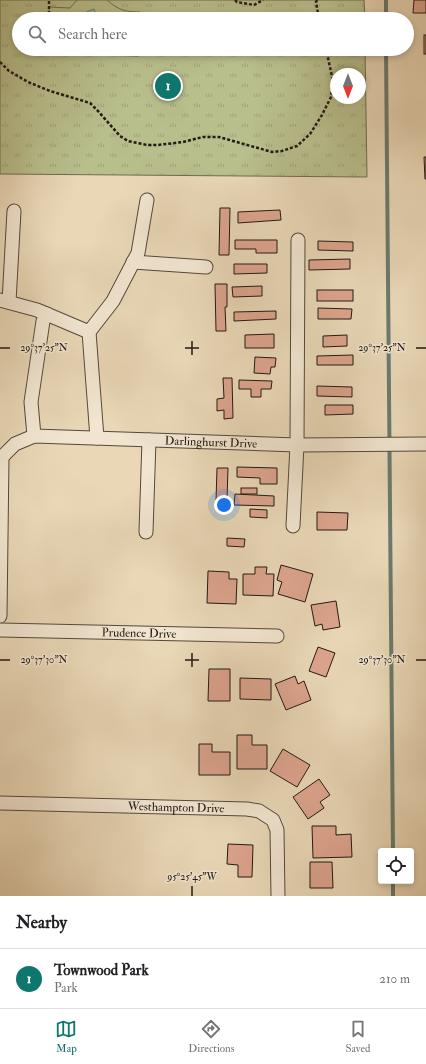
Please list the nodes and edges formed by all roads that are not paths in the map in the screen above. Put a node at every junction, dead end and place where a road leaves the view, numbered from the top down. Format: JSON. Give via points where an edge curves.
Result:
{"nodes":[{"id":1,"x":148,"y":200,"type":"dead end"},
{"id":2,"x":14,"y":211,"type":"dead end"},
{"id":3,"x":298,"y":240,"type":"dead end"},
{"id":4,"x":133,"y":262,"type":"junction"},
{"id":5,"x":206,"y":267,"type":"dead end"},
{"id":6,"x":4,"y":301,"type":"edge"},
{"id":7,"x":48,"y":314,"type":"junction"},
{"id":8,"x":89,"y":332,"type":"junction"},
{"id":9,"x":34,"y":436,"type":"junction"},
{"id":10,"x":98,"y":438,"type":"junction"},
{"id":11,"x":149,"y":440,"type":"junction"},
{"id":12,"x":426,"y":444,"type":"edge"},
{"id":13,"x":296,"y":445,"type":"junction"},
{"id":14,"x":1,"y":457,"type":"edge"},
{"id":15,"x":293,"y":526,"type":"dead end"},
{"id":16,"x":146,"y":532,"type":"dead end"},
{"id":17,"x":0,"y":616,"type":"edge"},
{"id":18,"x":0,"y":630,"type":"edge"},
{"id":19,"x":277,"y":636,"type":"dead end"},
{"id":20,"x":0,"y":803,"type":"edge"},
{"id":21,"x":278,"y":896,"type":"edge"}],
"edges":[{"from":1,"to":4,"type":"street","via":[[138,253]]},
{"from":2,"to":6,"type":"street"},
{"from":3,"to":13,"type":"street"},
{"from":4,"to":5,"type":"street"},
{"from":4,"to":8,"type":"street","via":[[113,302]]},
{"from":6,"to":7,"type":"street"},
{"from":7,"to":8,"type":"street"},
{"from":7,"to":9,"type":"street","via":[[43,322],[31,402]]},
{"from":8,"to":10,"type":"street"},
{"from":9,"to":10,"type":"street","name":"Darlinghurst Drive"},
{"from":9,"to":14,"type":"street","name":"Darlinghurst Drive","via":[[15,444]]},
{"from":10,"to":11,"type":"street","name":"Darlinghurst Drive"},
{"from":11,"to":13,"type":"street","name":"Darlinghurst Drive"},
{"from":11,"to":16,"type":"street"},
{"from":12,"to":13,"type":"street","name":"Darlinghurst Drive"},
{"from":13,"to":15,"type":"street"},
{"from":14,"to":17,"type":"street"},
{"from":18,"to":19,"type":"street","name":"Prudence Drive"},
{"from":20,"to":21,"type":"street","name":"Westhampton Drive","via":[[259,811],[273,820],[277,830]]}]}
